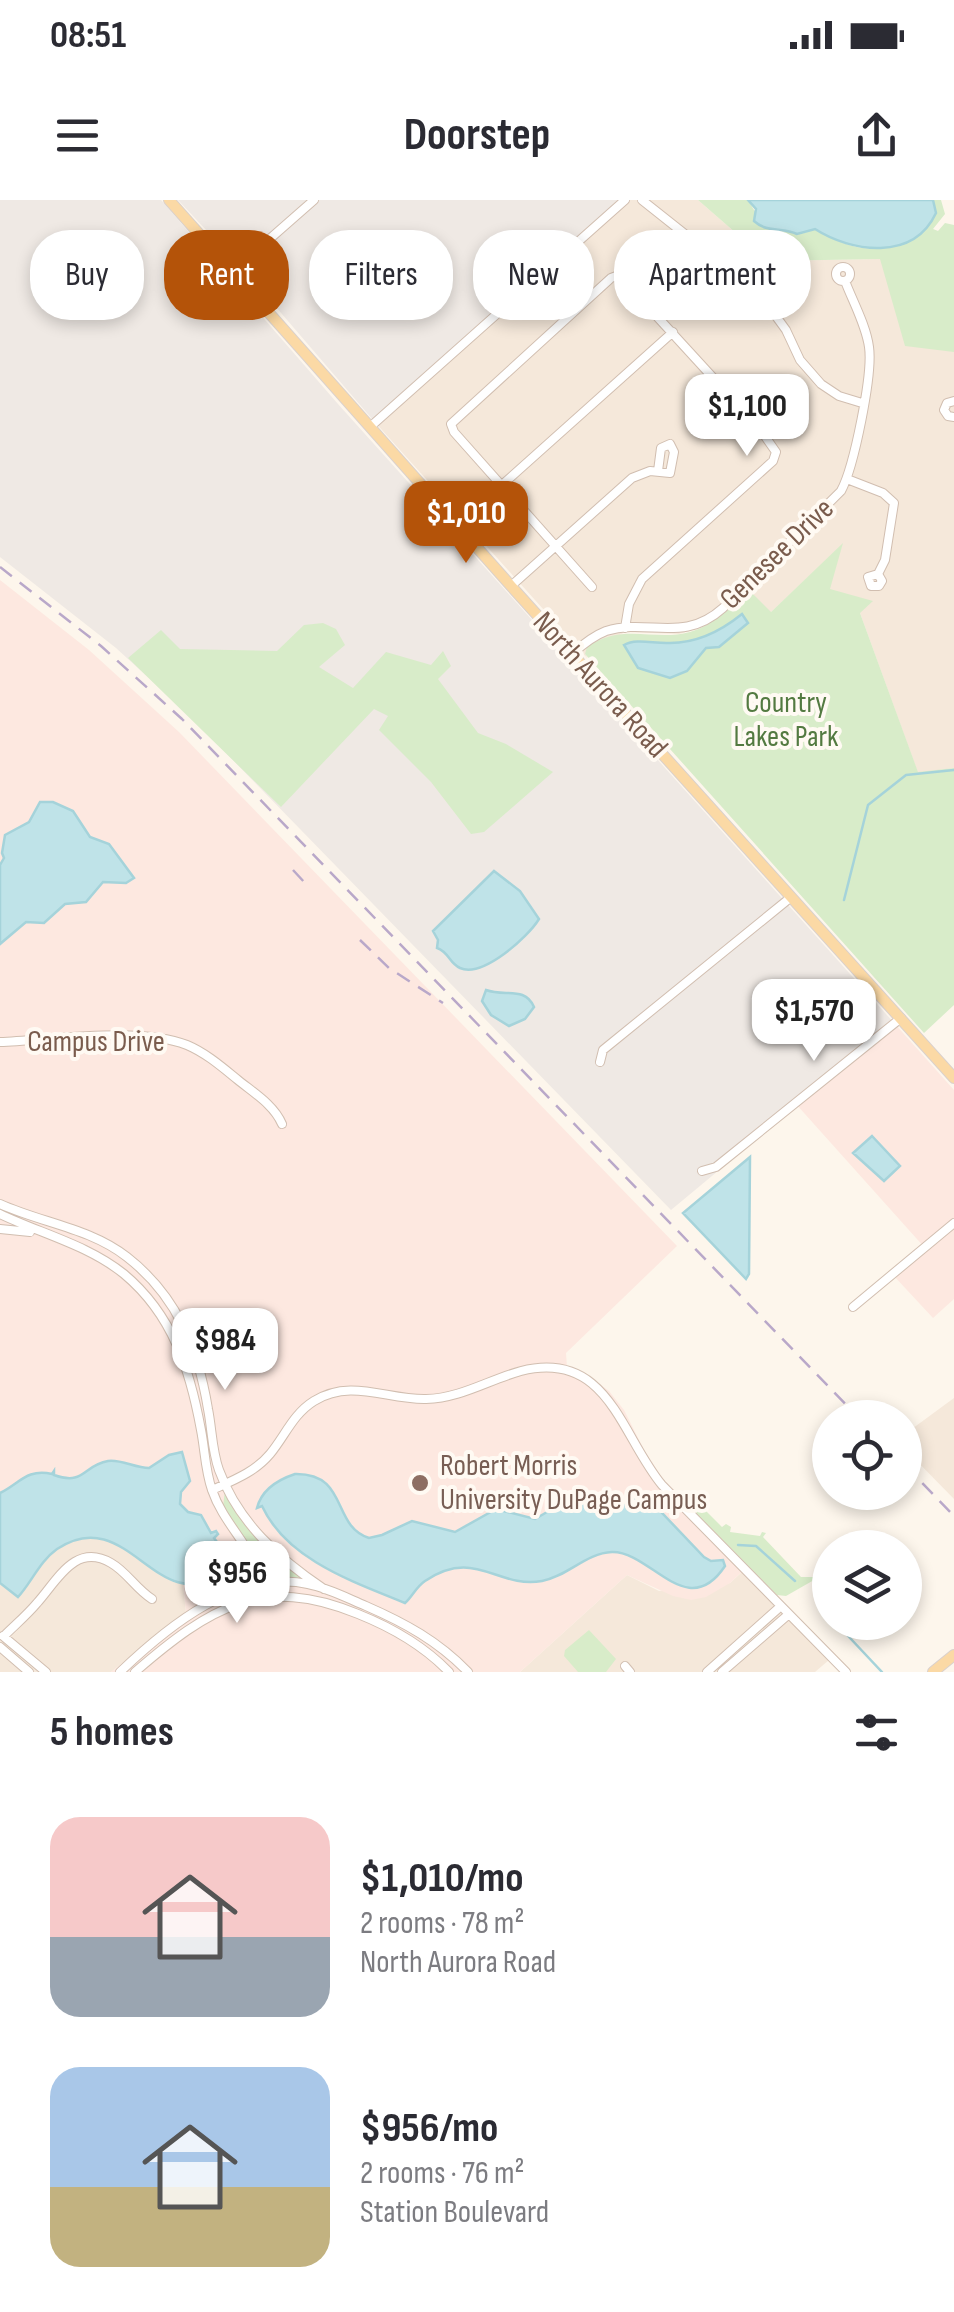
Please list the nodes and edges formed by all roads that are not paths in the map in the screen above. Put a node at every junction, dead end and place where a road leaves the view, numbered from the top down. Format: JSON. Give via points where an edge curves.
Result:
{"nodes":[{"id":1,"x":169,"y":200,"type":"edge"},
{"id":2,"x":314,"y":200,"type":"edge"},
{"id":3,"x":625,"y":200,"type":"edge"},
{"id":4,"x":642,"y":200,"type":"edge"},
{"id":5,"x":195,"y":230,"type":"edge"},
{"id":6,"x":280,"y":230,"type":"edge"},
{"id":7,"x":845,"y":281,"type":"dead end"},
{"id":8,"x":274,"y":320,"type":"edge"},
{"id":9,"x":673,"y":332,"type":"junction"},
{"id":10,"x":954,"y":401,"type":"edge"},
{"id":11,"x":862,"y":403,"type":"junction"},
{"id":12,"x":954,"y":417,"type":"edge"},
{"id":13,"x":370,"y":428,"type":"junction"},
{"id":14,"x":658,"y":471,"type":"dead end"},
{"id":15,"x":847,"y":480,"type":"junction"},
{"id":16,"x":502,"y":485,"type":"junction"},
{"id":17,"x":556,"y":546,"type":"junction"},
{"id":18,"x":878,"y":574,"type":"dead end"},
{"id":19,"x":510,"y":586,"type":"junction"},
{"id":20,"x":592,"y":586,"type":"dead end"},
{"id":21,"x":625,"y":628,"type":"junction"},
{"id":22,"x":572,"y":654,"type":"junction"},
{"id":23,"x":790,"y":898,"type":"junction"},
{"id":24,"x":901,"y":1018,"type":"junction"},
{"id":25,"x":0,"y":1042,"type":"edge"},
{"id":26,"x":600,"y":1062,"type":"dead end"},
{"id":27,"x":954,"y":1078,"type":"edge"},
{"id":28,"x":282,"y":1124,"type":"dead end"},
{"id":29,"x":702,"y":1171,"type":"dead end"},
{"id":30,"x":0,"y":1204,"type":"edge"},
{"id":31,"x":0,"y":1214,"type":"edge"},
{"id":32,"x":954,"y":1223,"type":"edge"},
{"id":33,"x":0,"y":1229,"type":"edge"},
{"id":34,"x":50,"y":1236,"type":"junction"},
{"id":35,"x":853,"y":1308,"type":"dead end"},
{"id":36,"x":204,"y":1446,"type":"junction"},
{"id":37,"x":214,"y":1447,"type":"junction"},
{"id":38,"x":239,"y":1478,"type":"junction"},
{"id":39,"x":225,"y":1484,"type":"junction"},
{"id":40,"x":212,"y":1490,"type":"junction"},
{"id":41,"x":241,"y":1511,"type":"junction"},
{"id":42,"x":247,"y":1550,"type":"junction"},
{"id":43,"x":262,"y":1585,"type":"junction"},
{"id":44,"x":324,"y":1589,"type":"junction"},
{"id":45,"x":240,"y":1590,"type":"junction"},
{"id":46,"x":272,"y":1596,"type":"junction"},
{"id":47,"x":152,"y":1598,"type":"dead end"},
{"id":48,"x":781,"y":1606,"type":"junction"},
{"id":49,"x":789,"y":1614,"type":"junction"},
{"id":50,"x":2,"y":1635,"type":"edge"},
{"id":51,"x":0,"y":1647,"type":"edge"},
{"id":52,"x":954,"y":1655,"type":"edge"},
{"id":53,"x":29,"y":1672,"type":"edge"},
{"id":54,"x":46,"y":1672,"type":"edge"},
{"id":55,"x":120,"y":1672,"type":"edge"},
{"id":56,"x":135,"y":1672,"type":"edge"},
{"id":57,"x":449,"y":1672,"type":"edge"},
{"id":58,"x":468,"y":1672,"type":"edge"},
{"id":59,"x":707,"y":1672,"type":"edge"},
{"id":60,"x":722,"y":1672,"type":"edge"},
{"id":61,"x":846,"y":1672,"type":"edge"},
{"id":62,"x":933,"y":1672,"type":"edge"}],
"edges":[{"from":1,"to":5,"type":"main road","name":"North Aurora Road"},
{"from":2,"to":6,"type":"street"},
{"from":3,"to":13,"type":"street"},
{"from":4,"to":11,"type":"street","via":[[773,312],[820,384]]},
{"from":7,"to":11,"type":"street","name":"Genesee Drive","via":[[869,346]]},
{"from":8,"to":13,"type":"main road","name":"North Aurora Road"},
{"from":9,"to":16,"type":"street"},
{"from":9,"to":16,"type":"street","via":[[619,275],[597,290],[451,424]]},
{"from":9,"to":21,"type":"street","via":[[772,443],[776,456],[642,579]]},
{"from":10,"to":12,"type":"street","via":[[944,410]]},
{"from":11,"to":15,"type":"street","name":"Genesee Drive"},
{"from":13,"to":19,"type":"main road","name":"North Aurora Road"},
{"from":14,"to":17,"type":"street","via":[[632,478]]},
{"from":15,"to":18,"type":"street","via":[[894,503]]},
{"from":15,"to":21,"type":"street","name":"Genesee Drive","via":[[710,618],[678,630]]},
{"from":16,"to":17,"type":"street"},
{"from":17,"to":19,"type":"street"},
{"from":17,"to":20,"type":"street"},
{"from":19,"to":22,"type":"main road","name":"North Aurora Road"},
{"from":21,"to":22,"type":"street","name":"Genesee Drive","via":[[600,634]]},
{"from":22,"to":23,"type":"main road","name":"North Aurora Road"},
{"from":23,"to":24,"type":"main road","name":"North Aurora Road"},
{"from":23,"to":26,"type":"street","via":[[603,1050]]},
{"from":24,"to":27,"type":"main road","name":"North Aurora Road"},
{"from":24,"to":29,"type":"street","via":[[716,1167]]},
{"from":25,"to":28,"type":"street","name":"Campus Drive","via":[[168,1039],[216,1062]]},
{"from":30,"to":37,"type":"street","via":[[95,1237],[132,1260],[159,1288],[195,1350]]},
{"from":31,"to":34,"type":"street"},
{"from":32,"to":35,"type":"street"},
{"from":33,"to":34,"type":"street"},
{"from":34,"to":36,"type":"street","via":[[106,1261],[158,1312],[190,1376]]},
{"from":36,"to":39,"type":"street"},
{"from":36,"to":40,"type":"street"},
{"from":37,"to":38,"type":"street","via":[[227,1472]]},
{"from":37,"to":39,"type":"street"},
{"from":38,"to":39,"type":"street"},
{"from":38,"to":41,"type":"street","via":[[233,1492]]},
{"from":38,"to":48,"type":"street","via":[[268,1456],[302,1410],[328,1394],[359,1389],[442,1398],[529,1369],[567,1371],[607,1396],[662,1486]]},
{"from":39,"to":40,"type":"street"},
{"from":39,"to":41,"type":"street"},
{"from":40,"to":42,"type":"street"},
{"from":41,"to":44,"type":"street","via":[[279,1557]]},
{"from":42,"to":43,"type":"street"},
{"from":42,"to":45,"type":"street","via":[[249,1571]]},
{"from":43,"to":44,"type":"street"},
{"from":43,"to":45,"type":"street"},
{"from":43,"to":46,"type":"street"},
{"from":44,"to":58,"type":"street","via":[[410,1626]]},
{"from":45,"to":55,"type":"street","via":[[167,1631]]},
{"from":46,"to":56,"type":"street","via":[[241,1603],[184,1633]]},
{"from":46,"to":57,"type":"street","via":[[322,1600],[375,1621]]},
{"from":47,"to":50,"type":"street","via":[[115,1565],[84,1558],[64,1568]]},
{"from":48,"to":49,"type":"street"},
{"from":48,"to":59,"type":"street"},
{"from":49,"to":60,"type":"street"},
{"from":49,"to":61,"type":"street"},
{"from":50,"to":54,"type":"street"},
{"from":51,"to":53,"type":"street"},
{"from":52,"to":62,"type":"main road"}]}
